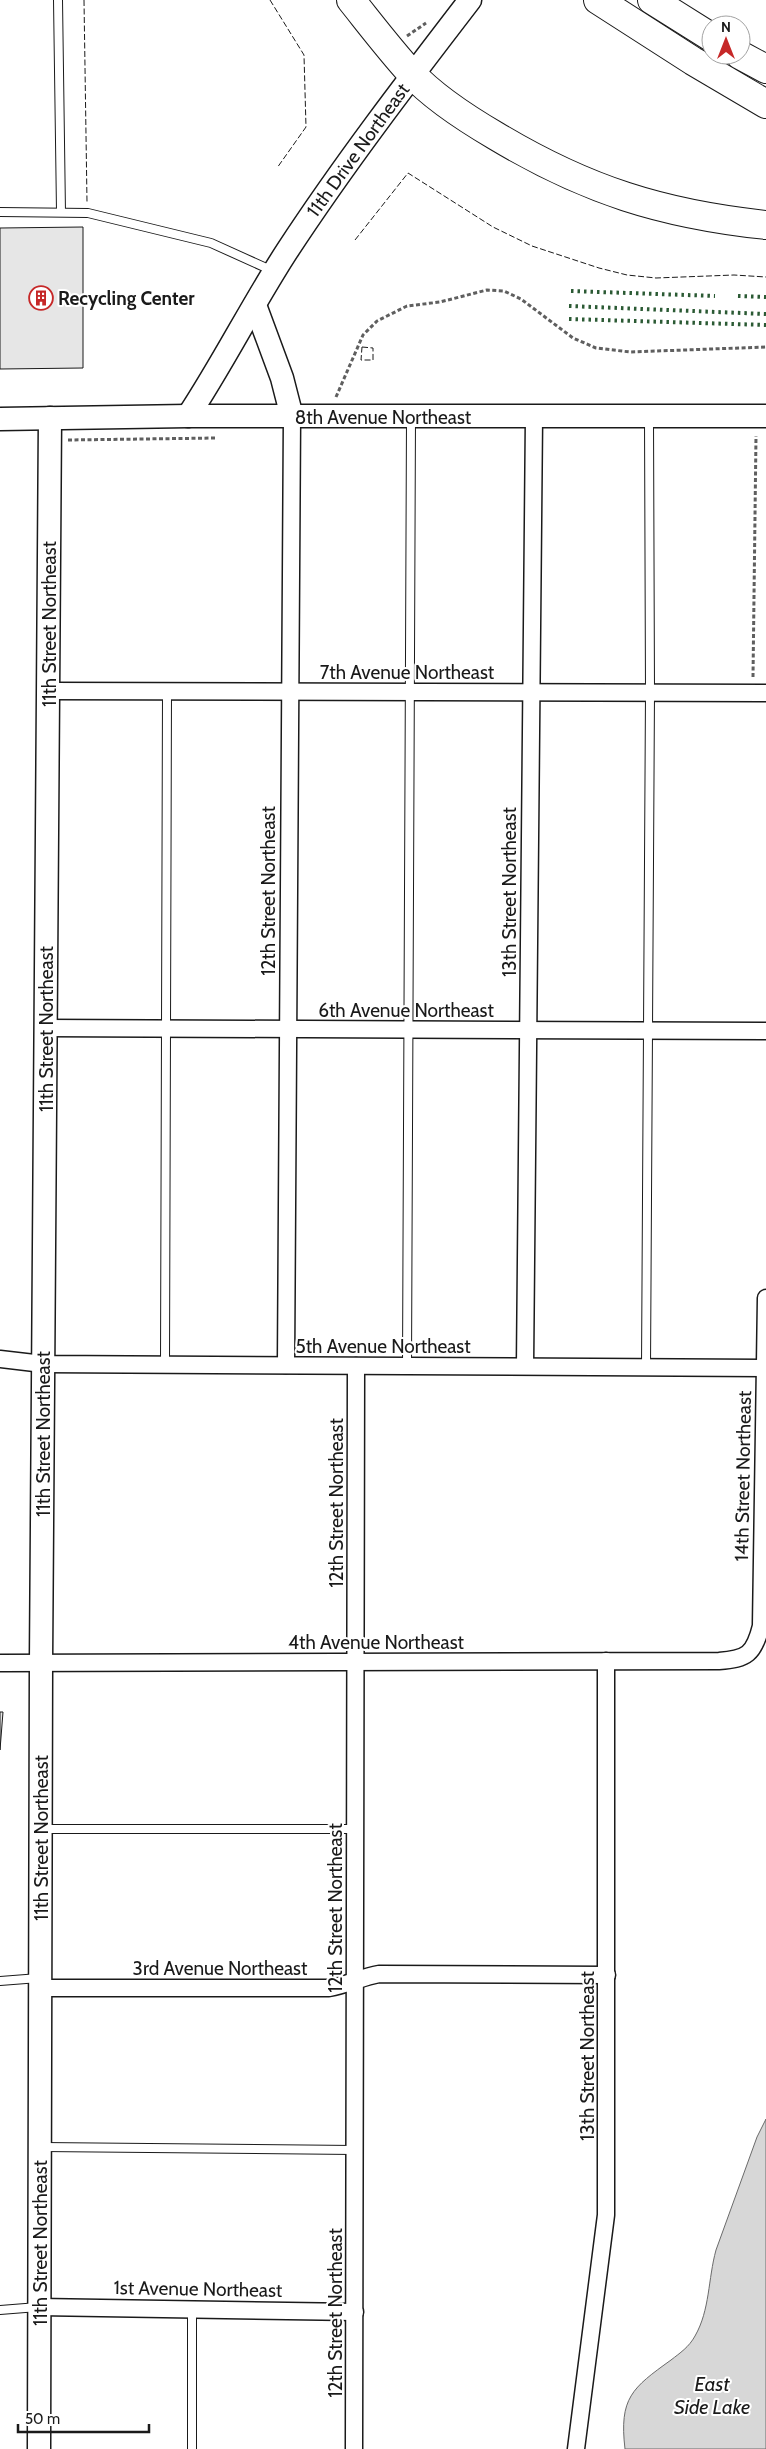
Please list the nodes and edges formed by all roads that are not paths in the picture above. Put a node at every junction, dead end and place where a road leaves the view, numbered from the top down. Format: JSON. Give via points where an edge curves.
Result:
{"nodes":[{"id":1,"x":58,"y":0,"type":"edge"},
{"id":2,"x":351,"y":0,"type":"edge"},
{"id":3,"x":470,"y":0,"type":"edge"},
{"id":4,"x":598,"y":0,"type":"edge"},
{"id":5,"x":652,"y":0,"type":"edge"},
{"id":6,"x":701,"y":32,"type":"edge"},
{"id":7,"x":751,"y":61,"type":"edge"},
{"id":8,"x":766,"y":69,"type":"edge"},
{"id":9,"x":412,"y":74,"type":"junction"},
{"id":10,"x":766,"y":104,"type":"edge"},
{"id":11,"x":0,"y":212,"type":"edge"},
{"id":12,"x":61,"y":212,"type":"junction"},
{"id":13,"x":766,"y":225,"type":"edge"},
{"id":14,"x":275,"y":272,"type":"junction"},
{"id":15,"x":255,"y":305,"type":"junction"},
{"id":16,"x":282,"y":378,"type":"junction"},
{"id":17,"x":188,"y":416,"type":"junction"},
{"id":18,"x":292,"y":417,"type":"junction"},
{"id":19,"x":325,"y":417,"type":"junction"},
{"id":20,"x":649,"y":417,"type":"junction"},
{"id":21,"x":50,"y":418,"type":"junction"},
{"id":22,"x":411,"y":418,"type":"junction"},
{"id":23,"x":534,"y":418,"type":"junction"},
{"id":24,"x":0,"y":419,"type":"edge"},
{"id":25,"x":761,"y":422,"type":"edge"},
{"id":26,"x":48,"y":691,"type":"junction"},
{"id":27,"x":166,"y":692,"type":"junction"},
{"id":28,"x":289,"y":692,"type":"junction"},
{"id":29,"x":410,"y":692,"type":"junction"},
{"id":30,"x":530,"y":692,"type":"junction"},
{"id":31,"x":650,"y":693,"type":"junction"},
{"id":32,"x":759,"y":693,"type":"edge"},
{"id":33,"x":45,"y":1028,"type":"junction"},
{"id":34,"x":164,"y":1028,"type":"junction"},
{"id":35,"x":288,"y":1029,"type":"junction"},
{"id":36,"x":407,"y":1030,"type":"junction"},
{"id":37,"x":528,"y":1030,"type":"junction"},
{"id":38,"x":648,"y":1031,"type":"junction"},
{"id":39,"x":766,"y":1031,"type":"edge"},
{"id":40,"x":766,"y":1298,"type":"edge"},
{"id":41,"x":0,"y":1359,"type":"edge"},
{"id":42,"x":43,"y":1364,"type":"junction"},
{"id":43,"x":166,"y":1364,"type":"junction"},
{"id":44,"x":286,"y":1365,"type":"junction"},
{"id":45,"x":356,"y":1366,"type":"junction"},
{"id":46,"x":407,"y":1366,"type":"junction"},
{"id":47,"x":525,"y":1366,"type":"junction"},
{"id":48,"x":646,"y":1367,"type":"junction"},
{"id":49,"x":765,"y":1368,"type":"edge"},
{"id":50,"x":751,"y":1652,"type":"joint"},
{"id":51,"x":606,"y":1661,"type":"junction"},
{"id":52,"x":356,"y":1662,"type":"junction"},
{"id":53,"x":0,"y":1663,"type":"edge"},
{"id":54,"x":41,"y":1663,"type":"junction"},
{"id":55,"x":41,"y":1829,"type":"junction"},
{"id":56,"x":355,"y":1829,"type":"junction"},
{"id":57,"x":607,"y":1975,"type":"junction"},
{"id":58,"x":0,"y":1981,"type":"edge"},
{"id":59,"x":355,"y":1982,"type":"junction"},
{"id":60,"x":41,"y":1983,"type":"junction"},
{"id":61,"x":40,"y":2147,"type":"junction"},
{"id":62,"x":355,"y":2150,"type":"junction"},
{"id":63,"x":40,"y":2307,"type":"junction"},
{"id":64,"x":192,"y":2309,"type":"junction"},
{"id":65,"x":0,"y":2310,"type":"edge"},
{"id":66,"x":355,"y":2312,"type":"junction"},
{"id":67,"x":39,"y":2449,"type":"edge"},
{"id":68,"x":192,"y":2449,"type":"edge"},
{"id":69,"x":354,"y":2449,"type":"edge"},
{"id":70,"x":576,"y":2449,"type":"edge"}],
"edges":[{"from":1,"to":12,"type":"lane"},
{"from":2,"to":9,"type":"highway"},
{"from":3,"to":9,"type":"street","name":"11th Drive Northeast"},
{"from":4,"to":10,"type":"highway","via":[[693,62]]},
{"from":5,"to":6,"type":"highway"},
{"from":7,"to":8,"type":"highway"},
{"from":9,"to":13,"type":"highway","via":[[480,127],[553,169],[595,187],[667,210]]},
{"from":9,"to":14,"type":"street","name":"11th Drive Northeast","via":[[317,206]]},
{"from":11,"to":12,"type":"lane"},
{"from":12,"to":14,"type":"lane","via":[[88,213],[211,243]]},
{"from":14,"to":15,"type":"street","name":"11th Drive Northeast"},
{"from":15,"to":16,"type":"street"},
{"from":15,"to":17,"type":"street","name":"11th Drive Northeast"},
{"from":16,"to":18,"type":"street"},
{"from":16,"to":19,"type":"street"},
{"from":17,"to":18,"type":"street","name":"8th Avenue Northeast"},
{"from":17,"to":21,"type":"street","name":"8th Avenue Northeast"},
{"from":18,"to":19,"type":"street","name":"8th Avenue Northeast"},
{"from":18,"to":28,"type":"street","name":"12th Street Northeast"},
{"from":19,"to":22,"type":"street","name":"8th Avenue Northeast"},
{"from":20,"to":23,"type":"street","name":"8th Avenue Northeast"},
{"from":20,"to":25,"type":"street","name":"8th Avenue Northeast"},
{"from":20,"to":31,"type":"lane"},
{"from":21,"to":24,"type":"street","name":"8th Avenue Northeast"},
{"from":21,"to":26,"type":"street","name":"11th Street Northeast"},
{"from":22,"to":23,"type":"street","name":"8th Avenue Northeast"},
{"from":22,"to":29,"type":"lane"},
{"from":23,"to":30,"type":"street","name":"13th Street Northeast"},
{"from":26,"to":27,"type":"street","name":"7th Avenue Northeast"},
{"from":26,"to":33,"type":"street","name":"11th Street Northeast"},
{"from":27,"to":28,"type":"street","name":"7th Avenue Northeast"},
{"from":27,"to":34,"type":"lane"},
{"from":28,"to":29,"type":"street","name":"7th Avenue Northeast"},
{"from":28,"to":35,"type":"street","name":"12th Street Northeast"},
{"from":29,"to":30,"type":"street","name":"7th Avenue Northeast"},
{"from":29,"to":36,"type":"lane"},
{"from":30,"to":31,"type":"street","name":"7th Avenue Northeast"},
{"from":30,"to":37,"type":"street","name":"13th Street Northeast"},
{"from":31,"to":32,"type":"street","name":"7th Avenue Northeast"},
{"from":31,"to":38,"type":"lane"},
{"from":33,"to":34,"type":"street","name":"6th Avenue Northeast"},
{"from":33,"to":42,"type":"street","name":"11th Street Northeast"},
{"from":34,"to":35,"type":"street","name":"6th Avenue Northeast"},
{"from":34,"to":43,"type":"lane"},
{"from":35,"to":36,"type":"street","name":"6th Avenue Northeast"},
{"from":35,"to":44,"type":"street","name":"12th Street Northeast"},
{"from":36,"to":37,"type":"street","name":"6th Avenue Northeast"},
{"from":36,"to":46,"type":"lane"},
{"from":37,"to":38,"type":"street","name":"6th Avenue Northeast"},
{"from":37,"to":47,"type":"street","name":"13th Street Northeast"},
{"from":38,"to":39,"type":"street","name":"6th Avenue Northeast"},
{"from":38,"to":48,"type":"lane"},
{"from":40,"to":49,"type":"street","name":"14th Street Northeast"},
{"from":41,"to":42,"type":"street","name":"5th Avenue Northeast"},
{"from":42,"to":43,"type":"street","name":"5th Avenue Northeast"},
{"from":42,"to":54,"type":"street","name":"11th Street Northeast"},
{"from":43,"to":44,"type":"street","name":"5th Avenue Northeast"},
{"from":44,"to":45,"type":"street","name":"5th Avenue Northeast"},
{"from":45,"to":46,"type":"street","name":"5th Avenue Northeast"},
{"from":45,"to":52,"type":"street","name":"12th Street Northeast"},
{"from":46,"to":47,"type":"street","name":"5th Avenue Northeast"},
{"from":47,"to":48,"type":"street","name":"5th Avenue Northeast"},
{"from":48,"to":49,"type":"street","name":"5th Avenue Northeast"},
{"from":49,"to":50,"type":"street","name":"14th Street Northeast","via":[[761,1626]]},
{"from":50,"to":51,"type":"street","name":"4th Avenue Northeast","via":[[734,1660],[719,1661]]},
{"from":51,"to":52,"type":"street","name":"4th Avenue Northeast"},
{"from":51,"to":57,"type":"street","name":"13th Street Northeast"},
{"from":52,"to":54,"type":"street","name":"4th Avenue Northeast"},
{"from":52,"to":56,"type":"street","name":"12th Street Northeast"},
{"from":53,"to":54,"type":"street","name":"4th Avenue Northeast"},
{"from":54,"to":55,"type":"street","name":"11th Street Northeast"},
{"from":55,"to":56,"type":"lane"},
{"from":55,"to":60,"type":"street","name":"11th Street Northeast"},
{"from":56,"to":59,"type":"street","name":"12th Street Northeast"},
{"from":57,"to":59,"type":"street","name":"3rd Avenue Northeast","via":[[379,1974]]},
{"from":57,"to":70,"type":"street","name":"13th Street Northeast","via":[[606,2215]]},
{"from":58,"to":60,"type":"lane"},
{"from":59,"to":60,"type":"street","name":"3rd Avenue Northeast","via":[[329,1988]]},
{"from":59,"to":62,"type":"street","name":"12th Street Northeast"},
{"from":60,"to":61,"type":"street","name":"11th Street Northeast"},
{"from":61,"to":62,"type":"lane"},
{"from":61,"to":63,"type":"street","name":"11th Street Northeast"},
{"from":62,"to":66,"type":"street","name":"12th Street Northeast"},
{"from":63,"to":64,"type":"street","name":"1st Avenue Northeast"},
{"from":63,"to":65,"type":"lane"},
{"from":63,"to":67,"type":"street","name":"11th Street Northeast"},
{"from":64,"to":66,"type":"street","name":"1st Avenue Northeast"},
{"from":64,"to":68,"type":"lane"},
{"from":66,"to":69,"type":"street","name":"12th Street Northeast"}]}
